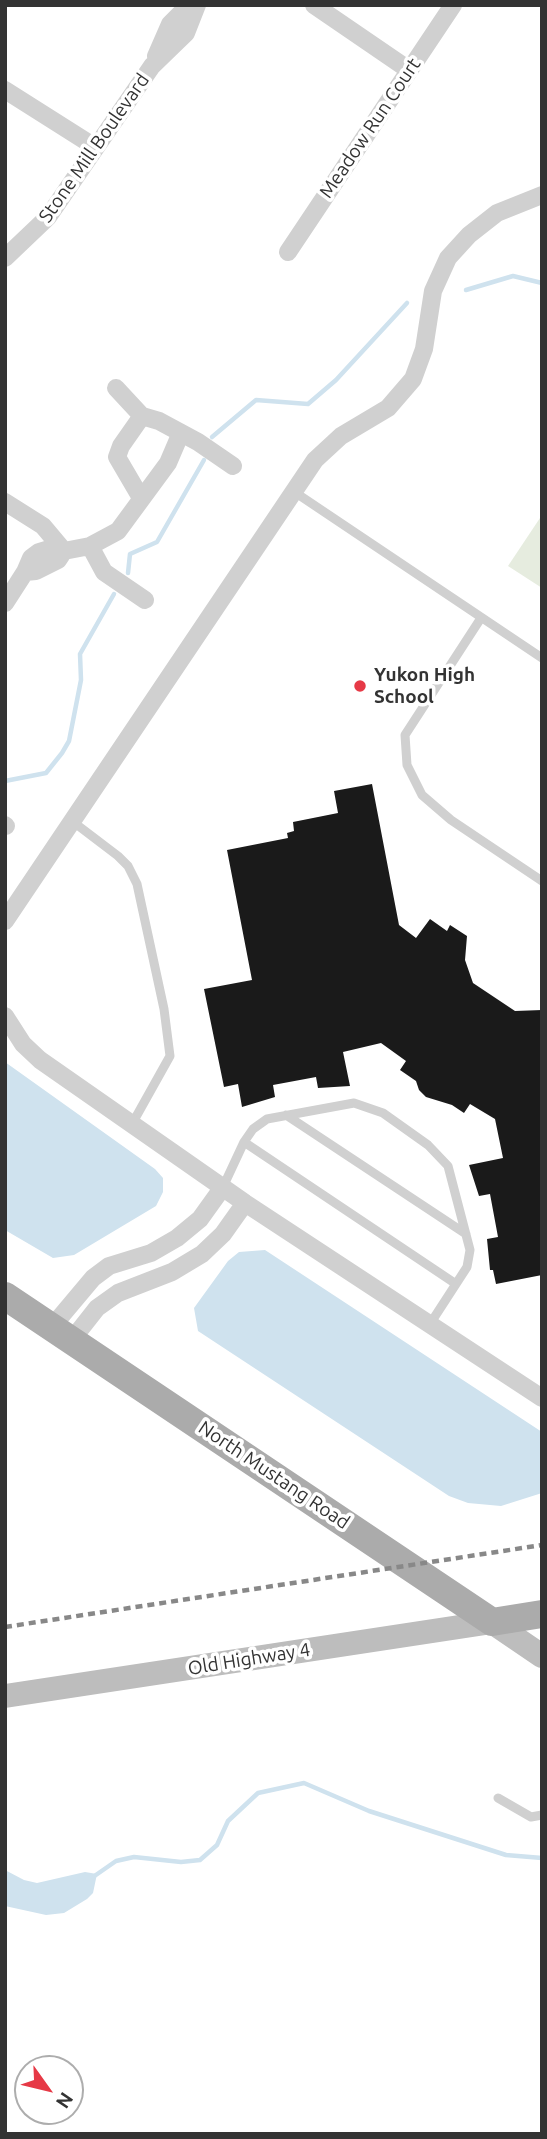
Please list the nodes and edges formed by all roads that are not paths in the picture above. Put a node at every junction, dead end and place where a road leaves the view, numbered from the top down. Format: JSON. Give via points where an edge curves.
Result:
{"nodes":[{"id":1,"x":189,"y":5,"type":"edge"},
{"id":2,"x":197,"y":5,"type":"edge"},
{"id":3,"x":314,"y":5,"type":"edge"},
{"id":4,"x":453,"y":5,"type":"edge"},
{"id":5,"x":152,"y":66,"type":"junction"},
{"id":6,"x":409,"y":70,"type":"junction"},
{"id":7,"x":5,"y":90,"type":"edge"},
{"id":8,"x":95,"y":147,"type":"junction"},
{"id":9,"x":542,"y":195,"type":"edge"},
{"id":10,"x":288,"y":252,"type":"dead end"},
{"id":11,"x":5,"y":258,"type":"edge"},
{"id":12,"x":116,"y":388,"type":"dead end"},
{"id":13,"x":142,"y":416,"type":"junction"},
{"id":14,"x":180,"y":435,"type":"junction"},
{"id":15,"x":233,"y":466,"type":"dead end"},
{"id":16,"x":293,"y":491,"type":"junction"},
{"id":17,"x":141,"y":498,"type":"junction"},
{"id":18,"x":5,"y":502,"type":"edge"},
{"id":19,"x":90,"y":546,"type":"junction"},
{"id":20,"x":64,"y":551,"type":"junction"},
{"id":21,"x":145,"y":600,"type":"dead end"},
{"id":22,"x":5,"y":603,"type":"edge"},
{"id":23,"x":481,"y":618,"type":"junction"},
{"id":24,"x":542,"y":658,"type":"edge"},
{"id":25,"x":72,"y":821,"type":"junction"},
{"id":26,"x":542,"y":881,"type":"edge"},
{"id":27,"x":5,"y":921,"type":"edge"},
{"id":28,"x":5,"y":1016,"type":"edge"},
{"id":29,"x":286,"y":1115,"type":"junction"},
{"id":30,"x":132,"y":1124,"type":"junction"},
{"id":31,"x":244,"y":1142,"type":"junction"},
{"id":32,"x":223,"y":1187,"type":"junction"},
{"id":33,"x":245,"y":1203,"type":"junction"},
{"id":34,"x":466,"y":1234,"type":"junction"},
{"id":35,"x":456,"y":1284,"type":"junction"},
{"id":36,"x":5,"y":1296,"type":"edge"},
{"id":37,"x":430,"y":1324,"type":"junction"},
{"id":38,"x":61,"y":1335,"type":"junction"},
{"id":39,"x":542,"y":1398,"type":"edge"},
{"id":40,"x":542,"y":1614,"type":"edge"},
{"id":41,"x":492,"y":1622,"type":"junction"},
{"id":42,"x":542,"y":1656,"type":"edge"},
{"id":43,"x":5,"y":1696,"type":"edge"},
{"id":44,"x":498,"y":1798,"type":"dead end"},
{"id":45,"x":542,"y":1815,"type":"edge"}],
"edges":[{"from":1,"to":5,"type":"street","name":"Stone Mill Boulevard","via":[[170,24]]},
{"from":2,"to":5,"type":"street","name":"Stone Mill Boulevard","via":[[186,33]]},
{"from":3,"to":6,"type":"street"},
{"from":4,"to":6,"type":"street","name":"Meadow Run Court"},
{"from":5,"to":8,"type":"street","name":"Stone Mill Boulevard"},
{"from":6,"to":10,"type":"street","name":"Meadow Run Court"},
{"from":7,"to":8,"type":"street"},
{"from":8,"to":11,"type":"street","name":"Stone Mill Boulevard","via":[[48,217]]},
{"from":9,"to":16,"type":"street","via":[[497,213],[458,246],[433,291],[414,379],[388,408],[326,448]]},
{"from":12,"to":13,"type":"street"},
{"from":13,"to":14,"type":"street"},
{"from":13,"to":17,"type":"street","via":[[117,457]]},
{"from":14,"to":15,"type":"street"},
{"from":14,"to":17,"type":"street","via":[[168,463]]},
{"from":16,"to":23,"type":"lane"},
{"from":16,"to":25,"type":"street"},
{"from":17,"to":19,"type":"street","via":[[118,531]]},
{"from":18,"to":20,"type":"street","via":[[43,526]]},
{"from":19,"to":20,"type":"street"},
{"from":19,"to":21,"type":"street","via":[[111,579]]},
{"from":20,"to":22,"type":"street","via":[[52,548],[32,558]]},
{"from":23,"to":24,"type":"lane"},
{"from":23,"to":26,"type":"lane","via":[[405,735],[407,765],[422,794],[450,820]]},
{"from":25,"to":27,"type":"street"},
{"from":25,"to":30,"type":"lane","via":[[118,856],[138,884],[164,1009],[170,1056]]},
{"from":28,"to":30,"type":"street","via":[[40,1060]]},
{"from":29,"to":31,"type":"lane","via":[[267,1119]]},
{"from":29,"to":34,"type":"lane"},
{"from":29,"to":34,"type":"lane","via":[[354,1103],[383,1113],[428,1145],[448,1166]]},
{"from":30,"to":32,"type":"street"},
{"from":31,"to":32,"type":"lane"},
{"from":31,"to":35,"type":"lane"},
{"from":32,"to":33,"type":"street"},
{"from":32,"to":38,"type":"street","via":[[200,1219],[177,1238],[151,1253],[109,1266],[93,1278]]},
{"from":33,"to":37,"type":"street"},
{"from":33,"to":38,"type":"street","via":[[202,1254],[172,1272],[118,1293]]},
{"from":34,"to":35,"type":"lane","via":[[470,1250],[467,1267]]},
{"from":35,"to":37,"type":"lane"},
{"from":36,"to":38,"type":"main road","name":"North Mustang Road"},
{"from":37,"to":39,"type":"street"},
{"from":38,"to":41,"type":"main road","name":"North Mustang Road"},
{"from":40,"to":41,"type":"main road"},
{"from":41,"to":42,"type":"main road","name":"North Mustang Road"},
{"from":41,"to":43,"type":"main road","name":"Old Highway 4"},
{"from":44,"to":45,"type":"lane","via":[[531,1817]]}]}
